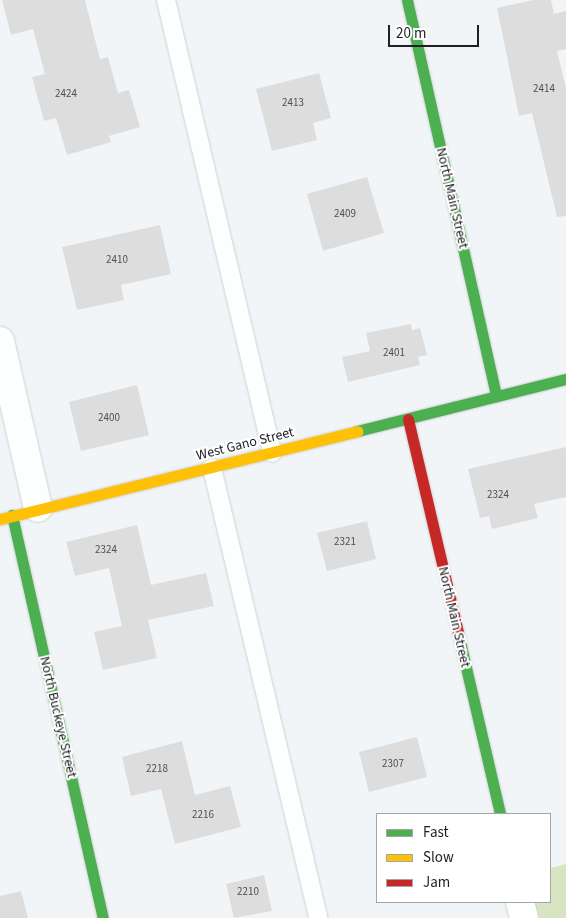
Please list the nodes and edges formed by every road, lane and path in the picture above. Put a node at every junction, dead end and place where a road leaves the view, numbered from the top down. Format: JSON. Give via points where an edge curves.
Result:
{"nodes":[{"id":1,"x":166,"y":0,"type":"edge"},
{"id":2,"x":407,"y":0,"type":"edge"},
{"id":3,"x":0,"y":341,"type":"edge"},
{"id":4,"x":566,"y":379,"type":"edge"},
{"id":5,"x":496,"y":396,"type":"junction"},
{"id":6,"x":408,"y":419,"type":"junction"},
{"id":7,"x":272,"y":453,"type":"junction"},
{"id":8,"x":212,"y":468,"type":"junction"},
{"id":9,"x":38,"y":508,"type":"junction"},
{"id":10,"x":12,"y":515,"type":"junction"},
{"id":11,"x":0,"y":519,"type":"edge"},
{"id":12,"x":500,"y":813,"type":"edge"},
{"id":13,"x":520,"y":903,"type":"edge"},
{"id":14,"x":103,"y":918,"type":"edge"},
{"id":15,"x":318,"y":918,"type":"edge"},
{"id":16,"x":524,"y":918,"type":"edge"}],
"edges":[{"from":1,"to":7,"type":"lane"},
{"from":2,"to":5,"type":"street","name":"North Main Street"},
{"from":3,"to":9,"type":"street"},
{"from":4,"to":5,"type":"street","name":"West Gano Street"},
{"from":5,"to":6,"type":"street","name":"West Gano Street"},
{"from":6,"to":7,"type":"street","name":"West Gano Street"},
{"from":6,"to":12,"type":"street","name":"North Main Street"},
{"from":7,"to":8,"type":"street","name":"West Gano Street"},
{"from":8,"to":9,"type":"street","name":"West Gano Street"},
{"from":8,"to":15,"type":"lane"},
{"from":9,"to":10,"type":"street","name":"West Gano Street"},
{"from":10,"to":11,"type":"street","name":"West Gano Street"},
{"from":10,"to":14,"type":"street","name":"North Buckeye Street"},
{"from":13,"to":16,"type":"street"}]}
